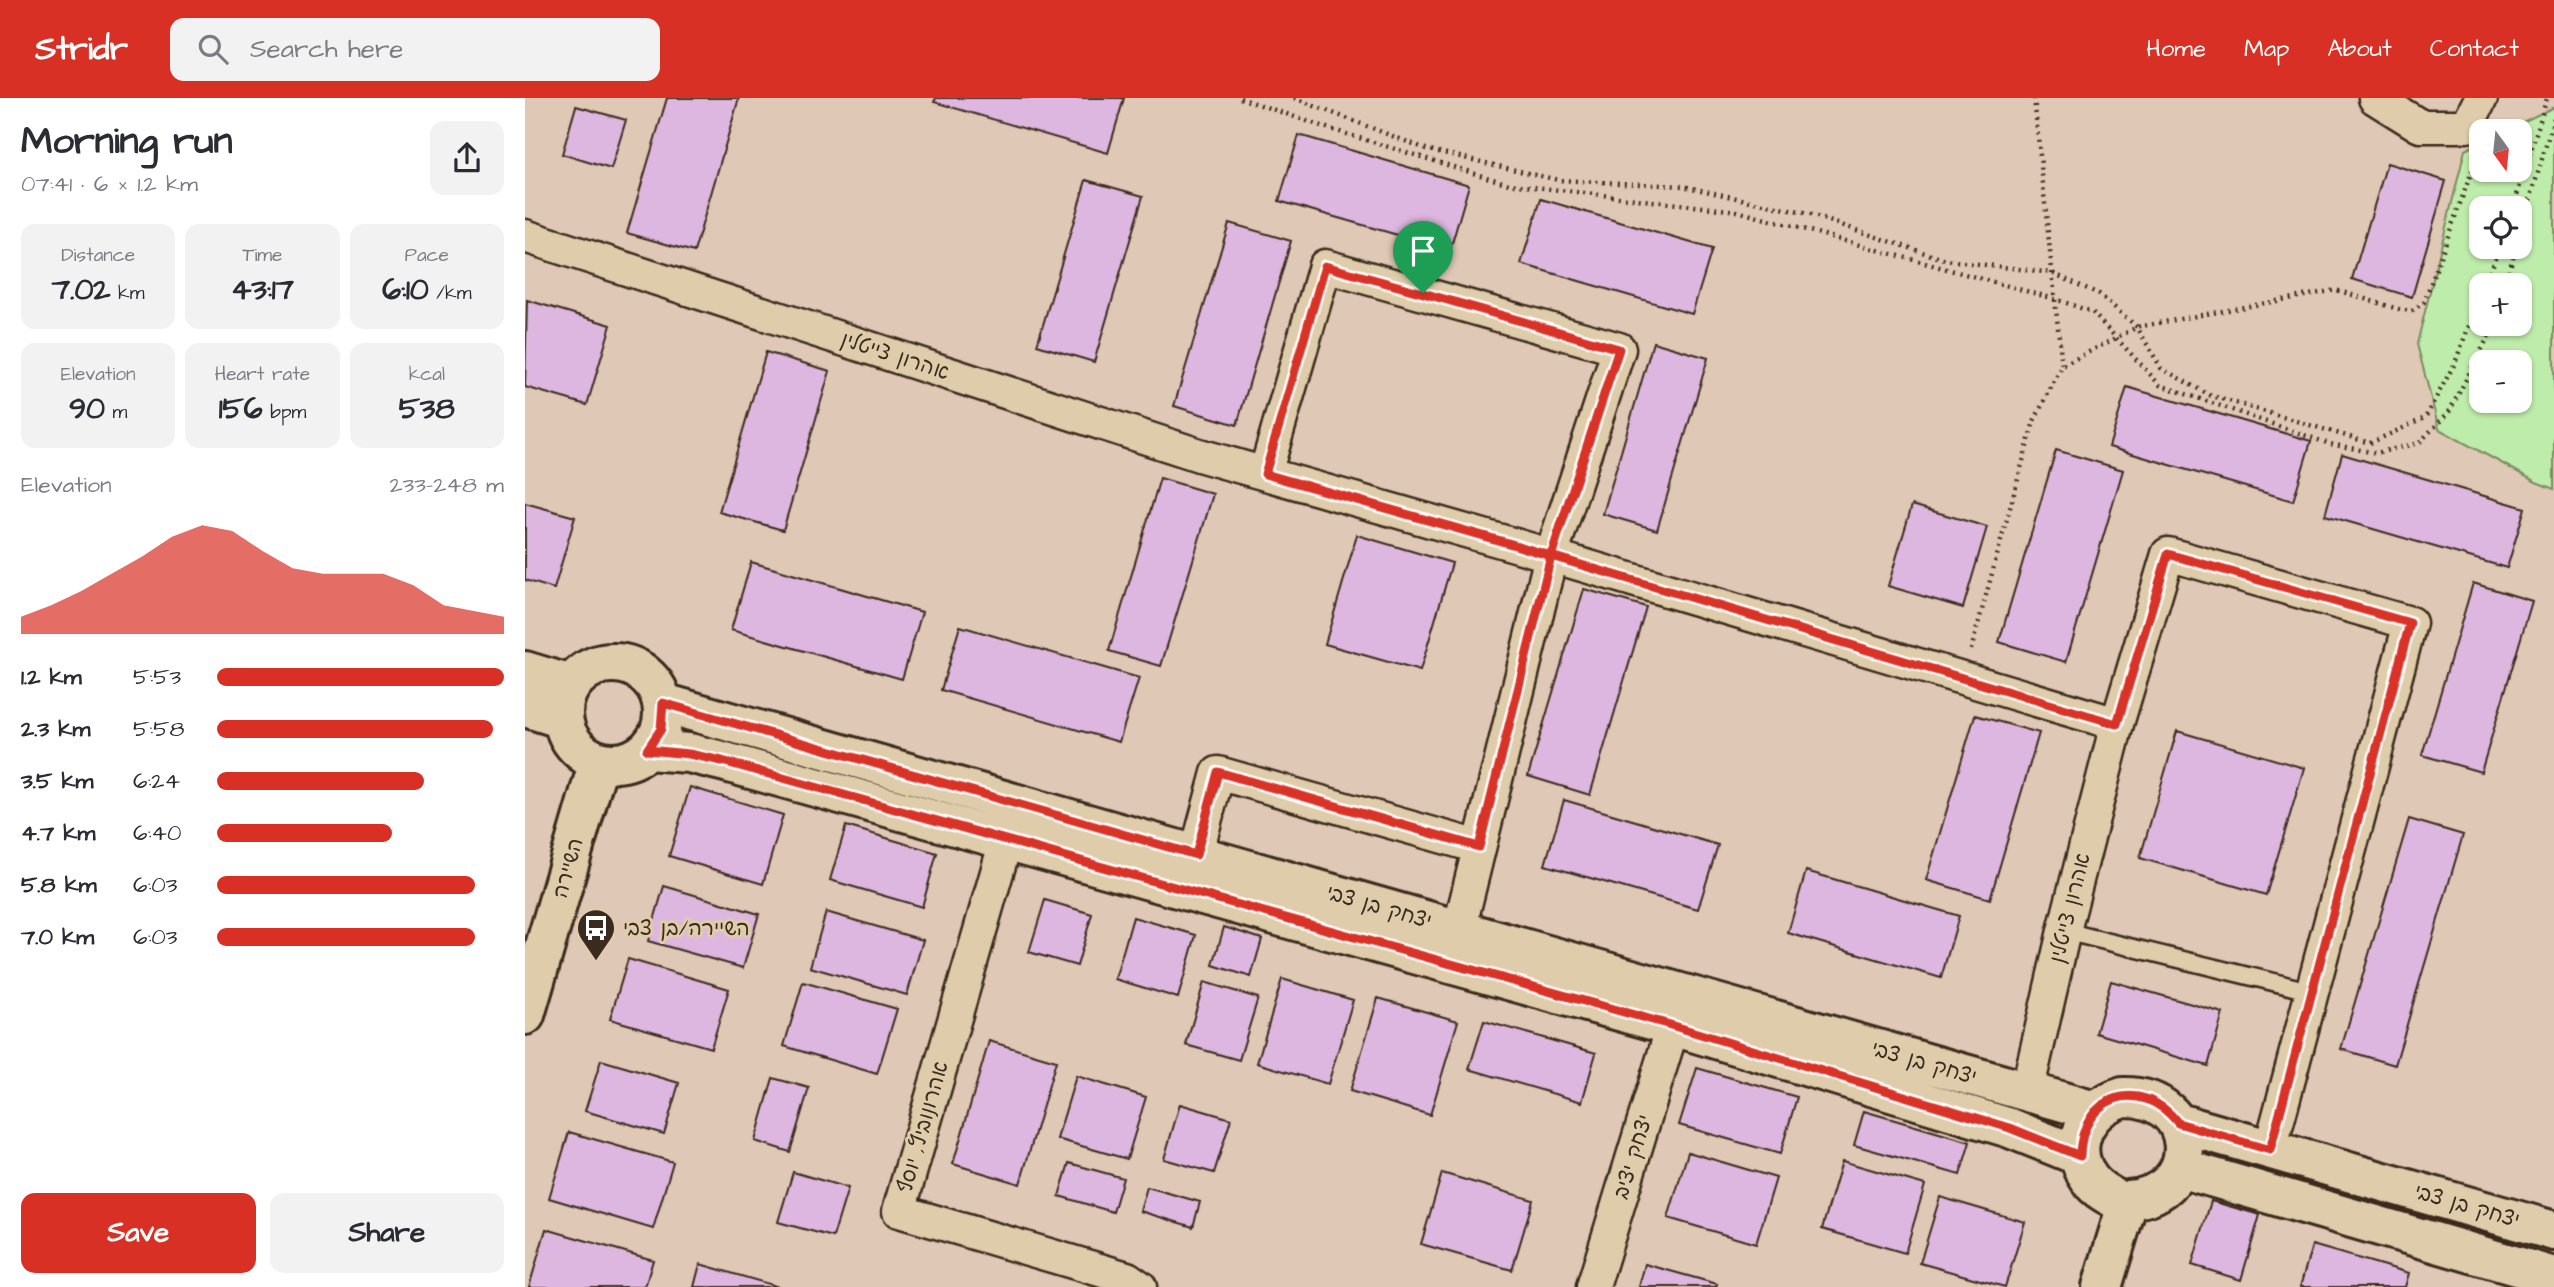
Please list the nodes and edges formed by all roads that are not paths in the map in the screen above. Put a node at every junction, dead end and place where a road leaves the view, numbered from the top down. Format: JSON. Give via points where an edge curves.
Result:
{"nodes":[{"id":1,"x":2375,"y":98,"type":"edge"},
{"id":2,"x":2481,"y":98,"type":"edge"},
{"id":3,"x":525,"y":236,"type":"edge"},
{"id":4,"x":1265,"y":474,"type":"junction"},
{"id":5,"x":1551,"y":556,"type":"junction"},
{"id":6,"x":525,"y":671,"type":"edge"},
{"id":7,"x":567,"y":702,"type":"junction"},
{"id":8,"x":663,"y":703,"type":"junction"},
{"id":9,"x":525,"y":707,"type":"edge"},
{"id":10,"x":2117,"y":724,"type":"junction"},
{"id":11,"x":647,"y":750,"type":"junction"},
{"id":12,"x":599,"y":761,"type":"junction"},
{"id":13,"x":1006,"y":841,"type":"junction"},
{"id":14,"x":1479,"y":847,"type":"junction"},
{"id":15,"x":1196,"y":855,"type":"junction"},
{"id":16,"x":1459,"y":929,"type":"junction"},
{"id":17,"x":2064,"y":931,"type":"junction"},
{"id":18,"x":2314,"y":992,"type":"junction"},
{"id":19,"x":525,"y":1015,"type":"edge"},
{"id":20,"x":1674,"y":1026,"type":"junction"},
{"id":21,"x":2027,"y":1092,"type":"junction"},
{"id":22,"x":2095,"y":1111,"type":"junction"},
{"id":23,"x":2178,"y":1123,"type":"junction"},
{"id":24,"x":2270,"y":1150,"type":"junction"},
{"id":25,"x":2080,"y":1156,"type":"junction"},
{"id":26,"x":2180,"y":1168,"type":"junction"},
{"id":27,"x":2127,"y":1205,"type":"junction"},
{"id":28,"x":2554,"y":1231,"type":"edge"},
{"id":29,"x":2554,"y":1277,"type":"edge"},
{"id":30,"x":1140,"y":1287,"type":"edge"},
{"id":31,"x":1593,"y":1287,"type":"edge"},
{"id":32,"x":2102,"y":1287,"type":"edge"}],
"edges":[{"from":1,"to":2,"type":"street","via":[[2420,126],[2467,125]]},
{"from":3,"to":4,"type":"street","name":"אהרון צייטלין"},
{"from":4,"to":5,"type":"street","name":"אהרון צייטלין"},
{"from":4,"to":5,"type":"street","via":[[1325,266],[1619,349]]},
{"from":5,"to":10,"type":"street","name":"אהרון צייטלין"},
{"from":5,"to":14,"type":"street"},
{"from":6,"to":7,"type":"street"},
{"from":7,"to":8,"type":"street","via":[[583,673],[615,663],[645,674]]},
{"from":7,"to":9,"type":"street"},
{"from":7,"to":12,"type":"street","via":[[567,733],[575,746]]},
{"from":8,"to":11,"type":"street","via":[[661,729]]},
{"from":8,"to":15,"type":"street","name":"יצחק בן צבי"},
{"from":10,"to":17,"type":"street","name":"אהרון צייטלין"},
{"from":10,"to":18,"type":"street","name":"אהרון צייטלין","via":[[2168,554],[2410,623]]},
{"from":11,"to":12,"type":"street","via":[[616,763]]},
{"from":11,"to":13,"type":"street","name":"יצחק בן צבי","via":[[722,761]]},
{"from":12,"to":19,"type":"street","name":"השיירה"},
{"from":13,"to":20,"type":"street","name":"יצחק בן צבי"},
{"from":13,"to":30,"type":"street","name":"אהרונוביץ, יוסף","via":[[899,1211],[1127,1278]]},
{"from":14,"to":15,"type":"street","via":[[1218,772]]},
{"from":14,"to":16,"type":"street"},
{"from":15,"to":16,"type":"street","name":"יצחק בן צבי"},
{"from":16,"to":21,"type":"street","name":"יצחק בן צבי"},
{"from":17,"to":18,"type":"lane"},
{"from":17,"to":21,"type":"street","name":"אהרון צייטלין"},
{"from":18,"to":24,"type":"street","name":"אהרון צייטלין"},
{"from":20,"to":25,"type":"street","name":"יצחק בן צבי","via":[[2010,1128]]},
{"from":20,"to":31,"type":"street","name":"יצחק יציב"},
{"from":21,"to":22,"type":"street","name":"יצחק בן צבי"},
{"from":22,"to":23,"type":"street","via":[[2123,1097],[2139,1097],[2155,1101]]},
{"from":22,"to":25,"type":"street","via":[[2083,1132]]},
{"from":23,"to":24,"type":"street","name":"יצחק בן צבי"},
{"from":23,"to":26,"type":"street","via":[[2183,1145]]},
{"from":24,"to":28,"type":"street","name":"יצחק בן צבי"},
{"from":25,"to":27,"type":"street","via":[[2091,1181]]},
{"from":26,"to":27,"type":"street","via":[[2159,1193],[2129,1200]]},
{"from":26,"to":29,"type":"street","name":"יצחק בן צבי"},
{"from":27,"to":32,"type":"street"}]}
